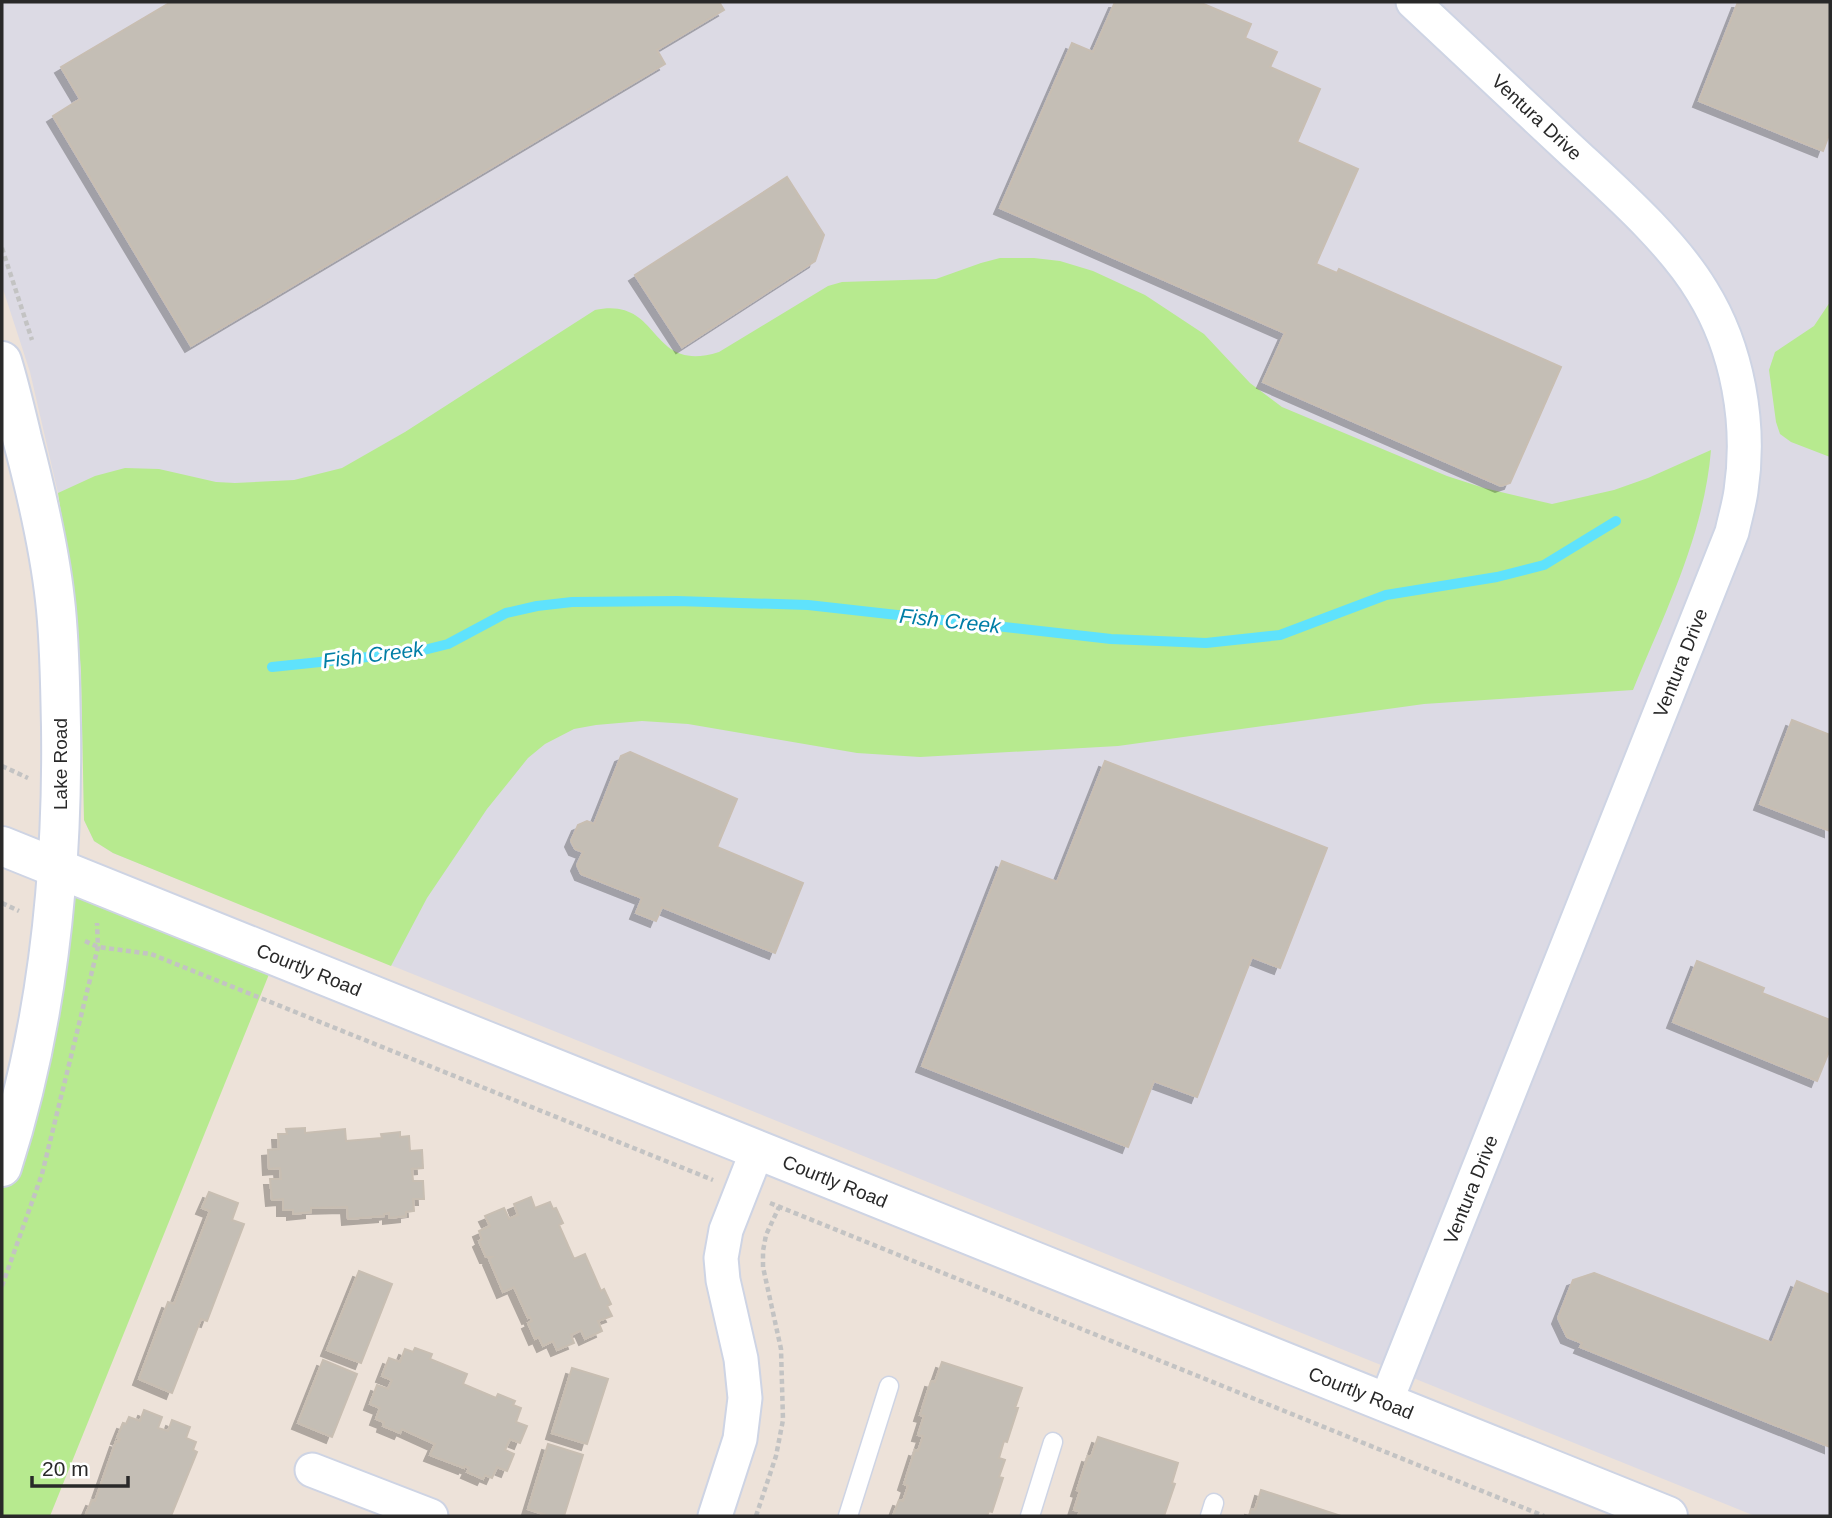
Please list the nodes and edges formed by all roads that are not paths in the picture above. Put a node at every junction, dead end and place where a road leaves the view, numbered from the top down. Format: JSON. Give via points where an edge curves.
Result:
{"nodes":[{"id":1,"x":1413,"y":2,"type":"edge"},
{"id":2,"x":2,"y":361,"type":"edge"},
{"id":3,"x":2,"y":846,"type":"edge"},
{"id":4,"x":58,"y":869,"type":"junction"},
{"id":5,"x":757,"y":1151,"type":"junction"},
{"id":6,"x":2,"y":1167,"type":"edge"},
{"id":7,"x":889,"y":1386,"type":"dead end"},
{"id":8,"x":1385,"y":1404,"type":"junction"},
{"id":9,"x":1053,"y":1442,"type":"dead end"},
{"id":10,"x":312,"y":1470,"type":"dead end"},
{"id":11,"x":431,"y":1516,"type":"edge"},
{"id":12,"x":715,"y":1516,"type":"edge"},
{"id":13,"x":848,"y":1516,"type":"edge"},
{"id":14,"x":1030,"y":1516,"type":"edge"},
{"id":15,"x":1668,"y":1516,"type":"edge"}],
"edges":[{"from":1,"to":8,"type":"street","name":"Ventura Drive","via":[[1614,191],[1678,257],[1702,290],[1737,377],[1744,466],[1732,532]]},
{"from":2,"to":4,"type":"street","name":"Lake Road","via":[[38,499],[55,599],[61,766]]},
{"from":3,"to":4,"type":"street","name":"Courtly Road"},
{"from":4,"to":5,"type":"street","name":"Courtly Road"},
{"from":4,"to":6,"type":"street","name":"Lake Road","via":[[40,1021]]},
{"from":5,"to":8,"type":"street","name":"Courtly Road"},
{"from":5,"to":12,"type":"street","via":[[726,1230],[721,1258],[745,1398],[740,1438]]},
{"from":7,"to":13,"type":"lane"},
{"from":8,"to":15,"type":"street","name":"Courtly Road"},
{"from":9,"to":14,"type":"lane"},
{"from":10,"to":11,"type":"street"}]}
